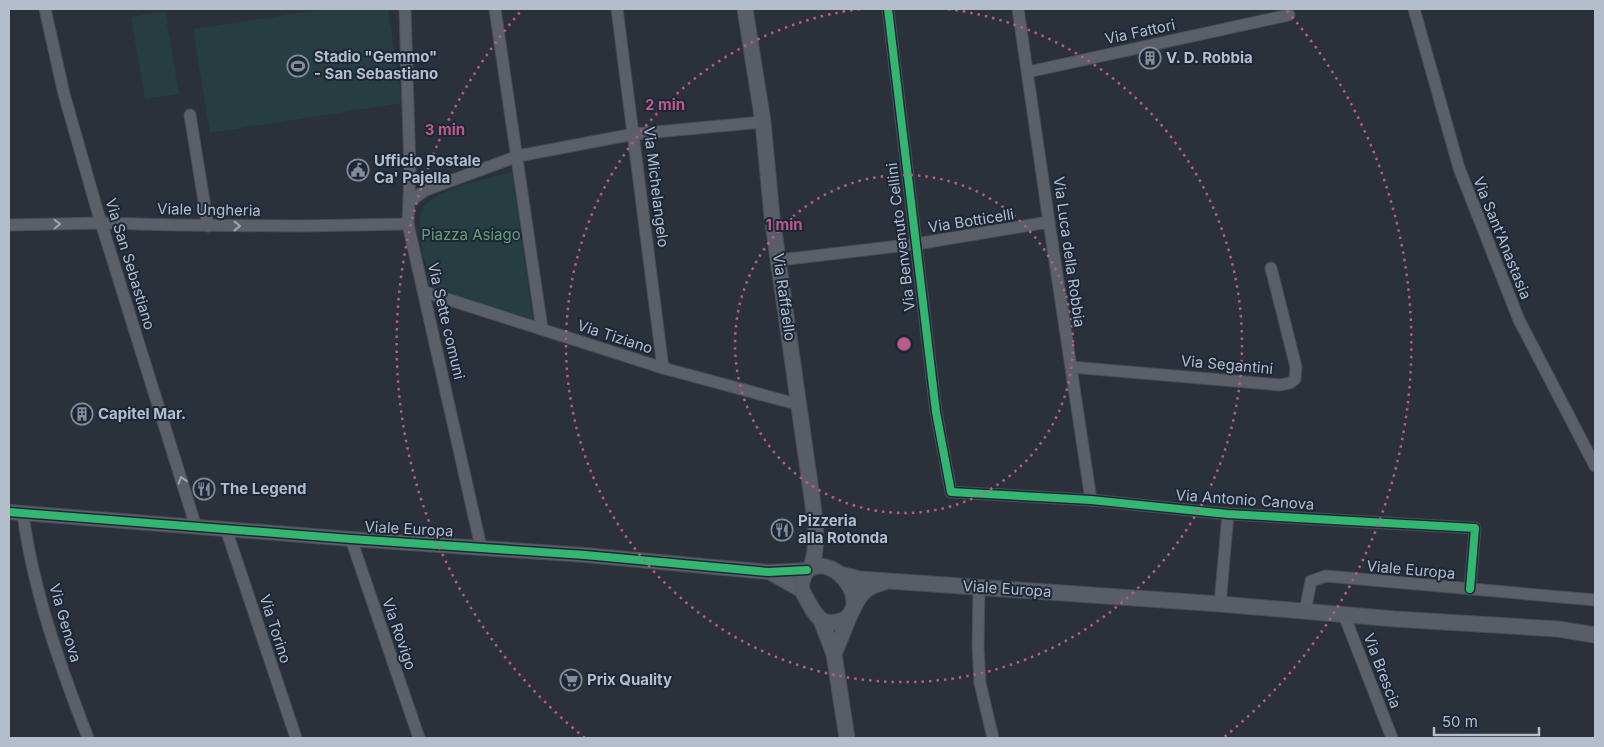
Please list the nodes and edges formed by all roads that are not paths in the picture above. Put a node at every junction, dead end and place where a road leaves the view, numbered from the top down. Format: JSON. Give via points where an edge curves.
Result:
{"nodes":[{"id":1,"x":45,"y":9,"type":"edge"},
{"id":2,"x":405,"y":9,"type":"edge"},
{"id":3,"x":496,"y":9,"type":"edge"},
{"id":4,"x":618,"y":9,"type":"edge"},
{"id":5,"x":745,"y":9,"type":"edge"},
{"id":6,"x":888,"y":9,"type":"edge"},
{"id":7,"x":1018,"y":9,"type":"edge"},
{"id":8,"x":1414,"y":9,"type":"edge"},
{"id":9,"x":1289,"y":15,"type":"dead end"},
{"id":10,"x":1028,"y":72,"type":"junction"},
{"id":11,"x":190,"y":115,"type":"dead end"},
{"id":12,"x":762,"y":122,"type":"junction"},
{"id":13,"x":634,"y":134,"type":"junction"},
{"id":14,"x":518,"y":156,"type":"junction"},
{"id":15,"x":410,"y":201,"type":"junction"},
{"id":16,"x":1049,"y":222,"type":"junction"},
{"id":17,"x":101,"y":223,"type":"junction"},
{"id":18,"x":408,"y":224,"type":"junction"},
{"id":19,"x":9,"y":225,"type":"edge"},
{"id":20,"x":208,"y":226,"type":"junction"},
{"id":21,"x":916,"y":244,"type":"junction"},
{"id":22,"x":780,"y":260,"type":"junction"},
{"id":23,"x":1271,"y":268,"type":"dead end"},
{"id":24,"x":425,"y":292,"type":"junction"},
{"id":25,"x":542,"y":329,"type":"junction"},
{"id":26,"x":1071,"y":367,"type":"junction"},
{"id":27,"x":663,"y":368,"type":"junction"},
{"id":28,"x":798,"y":401,"type":"junction"},
{"id":29,"x":1595,"y":466,"type":"edge"},
{"id":30,"x":951,"y":492,"type":"joint"},
{"id":31,"x":1091,"y":500,"type":"junction"},
{"id":32,"x":9,"y":512,"type":"edge"},
{"id":33,"x":24,"y":514,"type":"junction"},
{"id":34,"x":1228,"y":514,"type":"junction"},
{"id":35,"x":196,"y":526,"type":"junction"},
{"id":36,"x":815,"y":526,"type":"junction"},
{"id":37,"x":226,"y":529,"type":"junction"},
{"id":38,"x":351,"y":539,"type":"junction"},
{"id":39,"x":481,"y":547,"type":"junction"},
{"id":40,"x":809,"y":569,"type":"junction"},
{"id":41,"x":768,"y":572,"type":"junction"},
{"id":42,"x":838,"y":572,"type":"junction"},
{"id":43,"x":889,"y":581,"type":"junction"},
{"id":44,"x":979,"y":587,"type":"junction"},
{"id":45,"x":801,"y":590,"type":"junction"},
{"id":46,"x":1470,"y":590,"type":"junction"},
{"id":47,"x":1595,"y":600,"type":"edge"},
{"id":48,"x":1220,"y":604,"type":"junction"},
{"id":49,"x":852,"y":610,"type":"junction"},
{"id":50,"x":1305,"y":611,"type":"junction"},
{"id":51,"x":1344,"y":615,"type":"junction"},
{"id":52,"x":821,"y":620,"type":"junction"},
{"id":53,"x":1595,"y":635,"type":"edge"},
{"id":54,"x":834,"y":654,"type":"junction"},
{"id":55,"x":88,"y":738,"type":"edge"},
{"id":56,"x":296,"y":738,"type":"edge"},
{"id":57,"x":419,"y":738,"type":"edge"},
{"id":58,"x":847,"y":738,"type":"edge"},
{"id":59,"x":994,"y":738,"type":"edge"},
{"id":60,"x":1392,"y":738,"type":"edge"}],
"edges":[{"from":1,"to":17,"type":"street","name":"Via San Sebastiano","via":[[64,94]]},
{"from":2,"to":15,"type":"street","name":"Via Sette comuni"},
{"from":3,"to":14,"type":"street"},
{"from":4,"to":13,"type":"street","name":"Via Michelangelo"},
{"from":5,"to":12,"type":"main road","name":"Via Raffaello"},
{"from":6,"to":21,"type":"street","name":"Via Benvenuto Cellini"},
{"from":7,"to":10,"type":"street","name":"Via Luca della Robbia"},
{"from":8,"to":29,"type":"street","name":"Via Sant'Anastasia","via":[[1459,168],[1518,320]]},
{"from":9,"to":10,"type":"street","name":"Via Fattori"},
{"from":10,"to":16,"type":"street","name":"Via Luca della Robbia"},
{"from":11,"to":20,"type":"street"},
{"from":12,"to":13,"type":"street"},
{"from":12,"to":22,"type":"main road","name":"Via Raffaello"},
{"from":13,"to":14,"type":"street"},
{"from":13,"to":27,"type":"street","name":"Via Michelangelo"},
{"from":14,"to":15,"type":"street","via":[[426,190]]},
{"from":14,"to":25,"type":"street"},
{"from":15,"to":18,"type":"street","name":"Via Sette comuni"},
{"from":16,"to":21,"type":"street","name":"Via Botticelli"},
{"from":16,"to":26,"type":"street","name":"Via Luca della Robbia"},
{"from":19,"to":17,"type":"street","name":"Viale Ungheria","one_way":true},
{"from":17,"to":20,"type":"street","name":"Viale Ungheria"},
{"from":35,"to":17,"type":"street","name":"Via San Sebastiano","one_way":true},
{"from":20,"to":18,"type":"street","name":"Viale Ungheria","one_way":true},
{"from":18,"to":24,"type":"street","name":"Via Sette comuni"},
{"from":21,"to":22,"type":"street","name":"Via Botticelli"},
{"from":21,"to":30,"type":"street","name":"Via Benvenuto Cellini","via":[[936,412]]},
{"from":22,"to":28,"type":"main road","name":"Via Raffaello"},
{"from":23,"to":26,"type":"street","name":"Via Segantini","via":[[1296,367],[1295,378],[1290,383],[1280,385]]},
{"from":24,"to":25,"type":"street","name":"Via Tiziano"},
{"from":24,"to":39,"type":"street","name":"Via Sette comuni"},
{"from":25,"to":27,"type":"street","name":"Via Tiziano"},
{"from":26,"to":31,"type":"street","name":"Via Luca della Robbia"},
{"from":27,"to":28,"type":"street","name":"Via Tiziano","via":[[789,402]]},
{"from":28,"to":36,"type":"main road","name":"Via Raffaello"},
{"from":30,"to":31,"type":"street","name":"Via Antonio Canova"},
{"from":31,"to":34,"type":"street","name":"Via Antonio Canova"},
{"from":32,"to":33,"type":"street","name":"Viale Europa"},
{"from":33,"to":35,"type":"street","name":"Viale Europa"},
{"from":33,"to":55,"type":"street","name":"Via Genova","via":[[28,550],[62,668]]},
{"from":34,"to":46,"type":"street","name":"Via Antonio Canova","via":[[1474,528]]},
{"from":34,"to":48,"type":"street","name":"Via Antonio Canova"},
{"from":35,"to":37,"type":"street","name":"Viale Europa"},
{"from":36,"to":40,"type":"main road","name":"Via Raffaello","via":[[814,559]]},
{"from":36,"to":42,"type":"main road","name":"Via Raffaello","via":[[823,550]]},
{"from":37,"to":38,"type":"street","name":"Viale Europa"},
{"from":37,"to":56,"type":"street","name":"Via Torino"},
{"from":38,"to":39,"type":"street","name":"Viale Europa"},
{"from":38,"to":57,"type":"street","name":"Via Rovigo"},
{"from":39,"to":41,"type":"street","name":"Viale Europa"},
{"from":40,"to":41,"type":"street","name":"Viale Europa"},
{"from":40,"to":42,"type":"main road","name":"Viale Europa","via":[[827,566]]},
{"from":40,"to":45,"type":"main road","via":[[801,580]]},
{"from":41,"to":45,"type":"street","name":"Viale Europa"},
{"from":42,"to":43,"type":"main road","name":"Viale Europa","via":[[860,579]]},
{"from":42,"to":49,"type":"main road","via":[[853,591]]},
{"from":43,"to":44,"type":"main road","name":"Viale Europa"},
{"from":43,"to":49,"type":"main road","name":"Viale Europa","via":[[871,586],[862,593]]},
{"from":44,"to":48,"type":"main road","name":"Viale Europa"},
{"from":44,"to":59,"type":"street","via":[[980,683]]},
{"from":45,"to":52,"type":"main road","name":"Viale Europa"},
{"from":46,"to":47,"type":"street","name":"Viale Europa"},
{"from":46,"to":50,"type":"street","name":"Viale Europa","via":[[1326,576],[1311,581]]},
{"from":48,"to":50,"type":"main road","name":"Viale Europa"},
{"from":49,"to":52,"type":"main road","via":[[842,621]]},
{"from":49,"to":54,"type":"main road"},
{"from":50,"to":51,"type":"main road","name":"Viale Europa"},
{"from":51,"to":53,"type":"main road","name":"Viale Europa","via":[[1558,629]]},
{"from":51,"to":60,"type":"street","name":"Via Brescia"},
{"from":52,"to":54,"type":"main road","name":"Viale Europa"},
{"from":54,"to":58,"type":"main road","name":"Viale Europa"}]}
